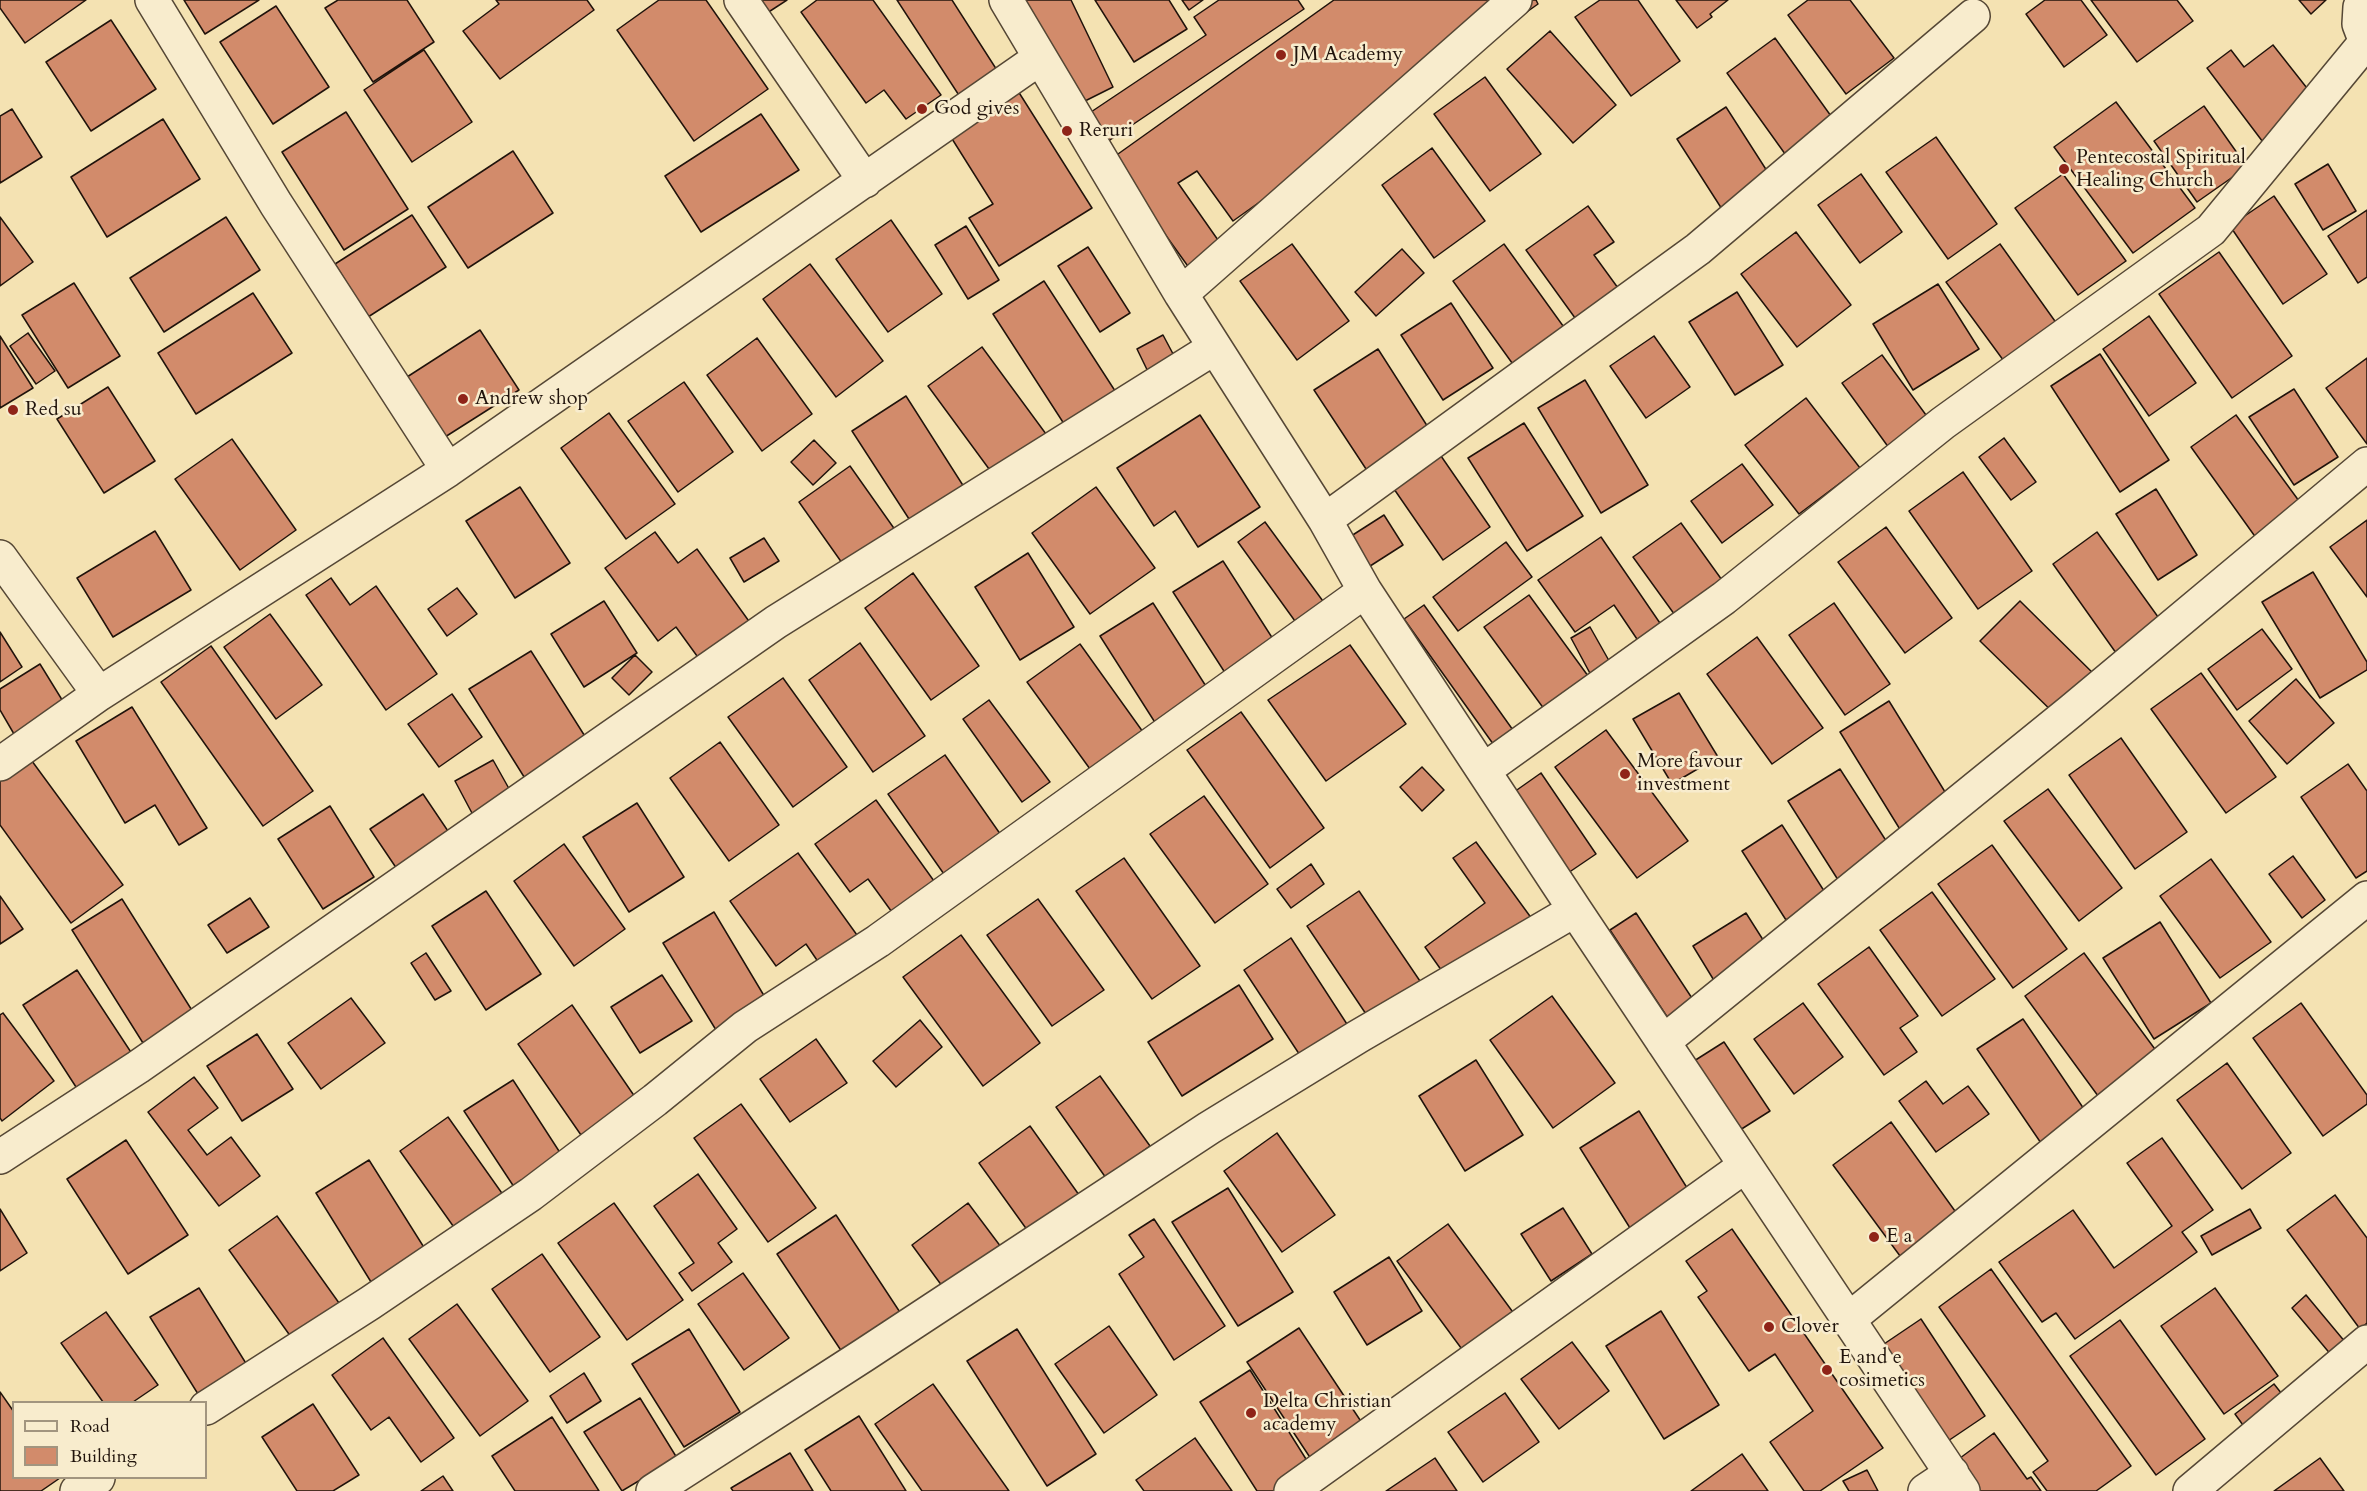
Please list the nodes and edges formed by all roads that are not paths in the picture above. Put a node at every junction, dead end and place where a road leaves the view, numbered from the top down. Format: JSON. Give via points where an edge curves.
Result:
{"nodes":[{"id":1,"x":152,"y":0,"type":"edge"},
{"id":2,"x":741,"y":0,"type":"edge"},
{"id":3,"x":1005,"y":0,"type":"edge"},
{"id":4,"x":1515,"y":0,"type":"edge"},
{"id":5,"x":2363,"y":0,"type":"edge"},
{"id":6,"x":1973,"y":16,"type":"dead end"},
{"id":7,"x":2366,"y":44,"type":"edge"},
{"id":8,"x":1040,"y":58,"type":"junction"},
{"id":9,"x":864,"y":181,"type":"junction"},
{"id":10,"x":1181,"y":294,"type":"junction"},
{"id":11,"x":1214,"y":348,"type":"junction"},
{"id":12,"x":2367,"y":464,"type":"edge"},
{"id":13,"x":448,"y":470,"type":"junction"},
{"id":14,"x":1325,"y":520,"type":"junction"},
{"id":15,"x":0,"y":557,"type":"edge"},
{"id":16,"x":1365,"y":591,"type":"junction"},
{"id":17,"x":99,"y":694,"type":"junction"},
{"id":18,"x":0,"y":764,"type":"edge"},
{"id":19,"x":1484,"y":770,"type":"junction"},
{"id":20,"x":2367,"y":898,"type":"edge"},
{"id":21,"x":1575,"y":910,"type":"junction"},
{"id":22,"x":1663,"y":1042,"type":"junction"},
{"id":23,"x":0,"y":1157,"type":"edge"},
{"id":24,"x":1746,"y":1166,"type":"junction"},
{"id":25,"x":1848,"y":1320,"type":"junction"},
{"id":26,"x":2367,"y":1342,"type":"edge"},
{"id":27,"x":207,"y":1407,"type":"edge"},
{"id":28,"x":96,"y":1479,"type":"edge"},
{"id":29,"x":1957,"y":1482,"type":"edge"},
{"id":30,"x":77,"y":1491,"type":"edge"},
{"id":31,"x":653,"y":1491,"type":"edge"},
{"id":32,"x":1291,"y":1491,"type":"edge"},
{"id":33,"x":1925,"y":1491,"type":"edge"},
{"id":34,"x":2190,"y":1491,"type":"edge"}],
"edges":[{"from":1,"to":13,"type":"street","via":[[276,204]]},
{"from":2,"to":9,"type":"street"},
{"from":3,"to":8,"type":"street"},
{"from":4,"to":10,"type":"street"},
{"from":5,"to":7,"type":"street","via":[[2359,24]]},
{"from":6,"to":14,"type":"street","via":[[1698,249]]},
{"from":7,"to":19,"type":"street","via":[[2211,230],[1943,423],[1724,598]]},
{"from":8,"to":9,"type":"street"},
{"from":8,"to":10,"type":"street"},
{"from":9,"to":13,"type":"street"},
{"from":10,"to":11,"type":"street"},
{"from":11,"to":14,"type":"street"},
{"from":11,"to":23,"type":"street","via":[[776,622],[138,1067]]},
{"from":12,"to":22,"type":"street"},
{"from":13,"to":17,"type":"street"},
{"from":14,"to":16,"type":"street"},
{"from":15,"to":17,"type":"street"},
{"from":16,"to":19,"type":"street"},
{"from":16,"to":27,"type":"street","via":[[878,941],[745,1027],[531,1194]]},
{"from":17,"to":18,"type":"street"},
{"from":19,"to":21,"type":"street"},
{"from":20,"to":25,"type":"street"},
{"from":21,"to":22,"type":"street"},
{"from":21,"to":31,"type":"street","via":[[1359,1035],[1209,1128]]},
{"from":22,"to":24,"type":"street"},
{"from":24,"to":25,"type":"street"},
{"from":24,"to":32,"type":"street"},
{"from":25,"to":29,"type":"street"},
{"from":26,"to":34,"type":"street"},
{"from":28,"to":30,"type":"street"},
{"from":29,"to":33,"type":"street"}]}
